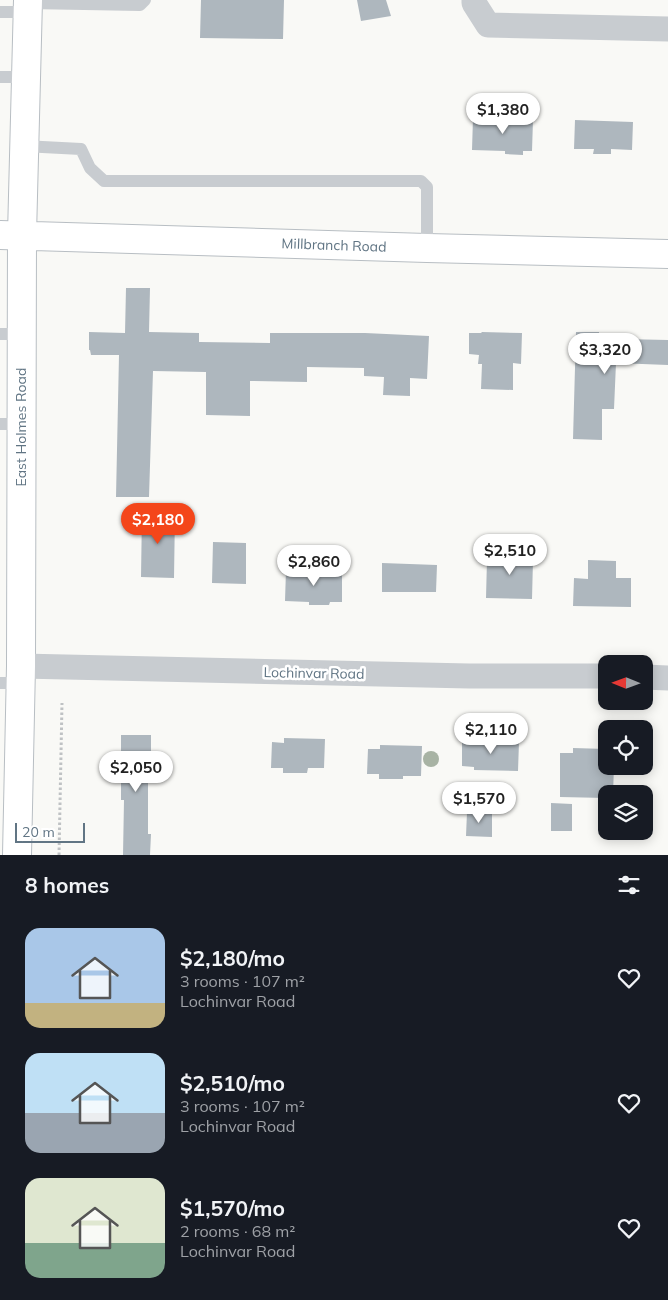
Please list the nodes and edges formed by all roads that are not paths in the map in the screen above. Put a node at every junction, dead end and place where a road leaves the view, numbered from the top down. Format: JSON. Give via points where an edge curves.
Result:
{"nodes":[{"id":1,"x":145,"y":0,"type":"edge"},
{"id":2,"x":474,"y":0,"type":"edge"},
{"id":3,"x":28,"y":5,"type":"edge"},
{"id":4,"x":0,"y":12,"type":"edge"},
{"id":5,"x":668,"y":29,"type":"edge"},
{"id":6,"x":13,"y":77,"type":"edge"},
{"id":7,"x":24,"y":146,"type":"junction"},
{"id":8,"x":11,"y":235,"type":"edge"},
{"id":9,"x":427,"y":248,"type":"junction"},
{"id":10,"x":668,"y":254,"type":"edge"},
{"id":11,"x":11,"y":334,"type":"edge"},
{"id":12,"x":11,"y":424,"type":"edge"},
{"id":13,"x":598,"y":676,"type":"edge"},
{"id":14,"x":653,"y":677,"type":"edge"},
{"id":15,"x":14,"y":678,"type":"edge"},
{"id":16,"x":668,"y":678,"type":"edge"},
{"id":17,"x":17,"y":855,"type":"edge"}],
"edges":[{"from":1,"to":3,"type":"lane","via":[[140,5]]},
{"from":2,"to":5,"type":"street","via":[[488,25]]},
{"from":3,"to":4,"type":"lane"},
{"from":3,"to":6,"type":"main road","name":"East Holmes Road"},
{"from":6,"to":7,"type":"main road","name":"East Holmes Road"},
{"from":7,"to":8,"type":"main road","name":"East Holmes Road"},
{"from":7,"to":9,"type":"lane","via":[[81,149],[90,168],[104,181],[421,180],[427,187]]},
{"from":8,"to":9,"type":"main road","name":"Millbranch Road"},
{"from":8,"to":11,"type":"main road","name":"East Holmes Road"},
{"from":9,"to":10,"type":"main road","name":"Millbranch Road"},
{"from":11,"to":12,"type":"main road","name":"East Holmes Road"},
{"from":12,"to":15,"type":"main road","name":"East Holmes Road"},
{"from":13,"to":15,"type":"street","name":"Lochinvar Road"},
{"from":14,"to":16,"type":"street"},
{"from":15,"to":17,"type":"main road","name":"East Holmes Road"}]}
